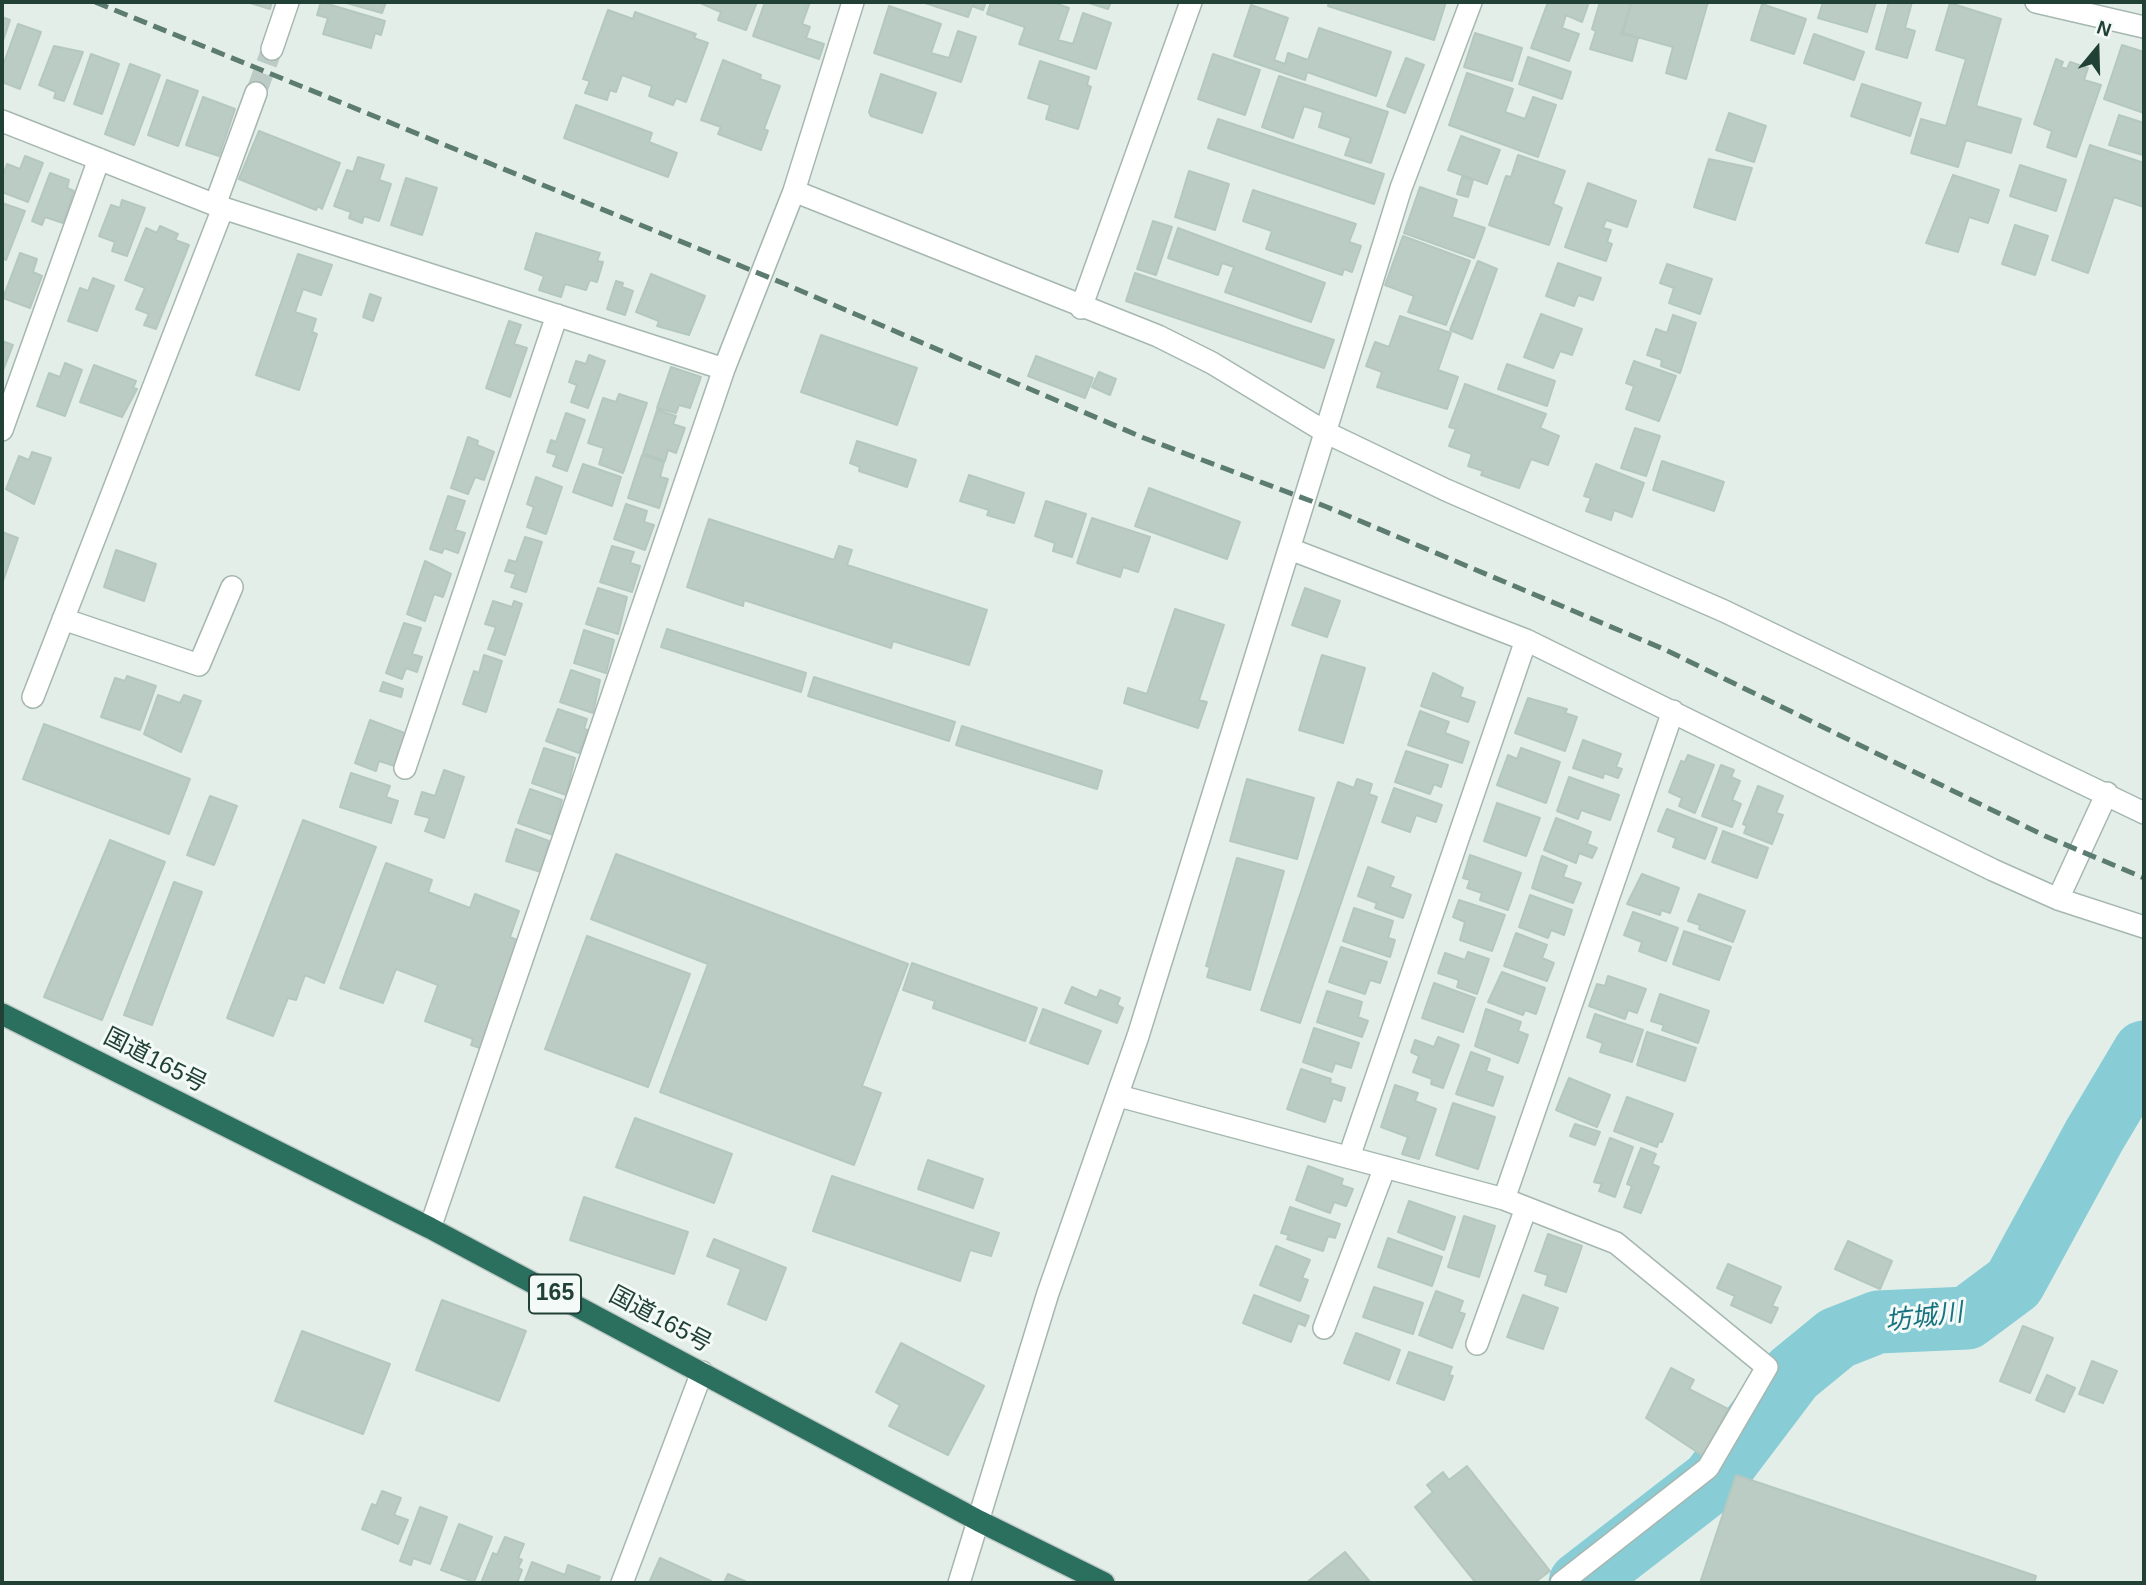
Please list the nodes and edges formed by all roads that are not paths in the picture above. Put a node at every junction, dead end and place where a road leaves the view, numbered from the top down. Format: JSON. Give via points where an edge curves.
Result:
{"nodes":[{"id":1,"x":288,"y":2,"type":"edge"},
{"id":2,"x":853,"y":2,"type":"edge"},
{"id":3,"x":1191,"y":2,"type":"edge"},
{"id":4,"x":1471,"y":2,"type":"edge"},
{"id":5,"x":2036,"y":2,"type":"edge"},
{"id":6,"x":2144,"y":27,"type":"edge"},
{"id":7,"x":272,"y":49,"type":"tunnel mouth"},
{"id":8,"x":256,"y":93,"type":"tunnel mouth"},
{"id":9,"x":2,"y":121,"type":"edge"},
{"id":10,"x":99,"y":159,"type":"junction"},
{"id":11,"x":794,"y":191,"type":"junction"},
{"id":12,"x":219,"y":207,"type":"junction"},
{"id":13,"x":1081,"y":308,"type":"junction"},
{"id":14,"x":557,"y":315,"type":"junction"},
{"id":15,"x":724,"y":369,"type":"junction"},
{"id":16,"x":2,"y":430,"type":"edge"},
{"id":17,"x":1326,"y":433,"type":"junction"},
{"id":18,"x":1290,"y":549,"type":"junction"},
{"id":19,"x":232,"y":587,"type":"dead end"},
{"id":20,"x":63,"y":619,"type":"junction"},
{"id":21,"x":1526,"y":640,"type":"junction"},
{"id":22,"x":33,"y":697,"type":"dead end"},
{"id":23,"x":1673,"y":711,"type":"junction"},
{"id":24,"x":405,"y":768,"type":"dead end"},
{"id":25,"x":2107,"y":793,"type":"junction"},
{"id":26,"x":2144,"y":813,"type":"edge"},
{"id":27,"x":2058,"y":899,"type":"junction"},
{"id":28,"x":2144,"y":927,"type":"edge"},
{"id":29,"x":2,"y":1014,"type":"edge"},
{"id":30,"x":1119,"y":1096,"type":"junction"},
{"id":31,"x":1349,"y":1157,"type":"junction"},
{"id":32,"x":1385,"y":1167,"type":"junction"},
{"id":33,"x":1504,"y":1199,"type":"junction"},
{"id":34,"x":1526,"y":1208,"type":"junction"},
{"id":35,"x":430,"y":1228,"type":"junction"},
{"id":36,"x":1324,"y":1328,"type":"dead end"},
{"id":37,"x":1478,"y":1344,"type":"dead end"},
{"id":38,"x":702,"y":1372,"type":"junction"},
{"id":39,"x":979,"y":1521,"type":"junction"},
{"id":40,"x":622,"y":1583,"type":"edge"},
{"id":41,"x":959,"y":1583,"type":"edge"},
{"id":42,"x":1104,"y":1583,"type":"edge"},
{"id":43,"x":1561,"y":1583,"type":"edge"}],
"edges":[{"from":1,"to":7,"type":"street"},
{"from":2,"to":11,"type":"street"},
{"from":3,"to":13,"type":"street"},
{"from":4,"to":17,"type":"street","via":[[1401,188]]},
{"from":5,"to":6,"type":"street"},
{"from":8,"to":12,"type":"street"},
{"from":9,"to":10,"type":"street"},
{"from":10,"to":12,"type":"street"},
{"from":10,"to":16,"type":"street"},
{"from":11,"to":13,"type":"street"},
{"from":11,"to":15,"type":"street"},
{"from":12,"to":14,"type":"street"},
{"from":12,"to":20,"type":"street"},
{"from":13,"to":17,"type":"street","via":[[1158,336],[1212,363]]},
{"from":14,"to":15,"type":"street"},
{"from":14,"to":24,"type":"street"},
{"from":15,"to":35,"type":"street"},
{"from":17,"to":18,"type":"street"},
{"from":17,"to":25,"type":"street","via":[[1724,611]]},
{"from":18,"to":21,"type":"street"},
{"from":18,"to":30,"type":"street"},
{"from":19,"to":20,"type":"street","via":[[199,665]]},
{"from":20,"to":22,"type":"street"},
{"from":21,"to":23,"type":"street"},
{"from":21,"to":31,"type":"street"},
{"from":23,"to":27,"type":"street"},
{"from":23,"to":33,"type":"street"},
{"from":25,"to":26,"type":"street"},
{"from":25,"to":27,"type":"street"},
{"from":27,"to":28,"type":"street"},
{"from":29,"to":35,"type":"highway","name":"国道165号","number":"165"},
{"from":30,"to":31,"type":"street"},
{"from":30,"to":39,"type":"street","via":[[1048,1293]]},
{"from":31,"to":32,"type":"street"},
{"from":32,"to":33,"type":"street"},
{"from":32,"to":36,"type":"street"},
{"from":33,"to":34,"type":"street"},
{"from":34,"to":37,"type":"street"},
{"from":34,"to":43,"type":"street","via":[[1616,1243],[1768,1367],[1708,1468]]},
{"from":35,"to":38,"type":"highway","name":"国道165号","number":"165"},
{"from":38,"to":39,"type":"highway","name":"国道165号","number":"165"},
{"from":38,"to":40,"type":"street"},
{"from":39,"to":41,"type":"street"},
{"from":39,"to":42,"type":"highway","name":"国道165号","number":"165"}]}
